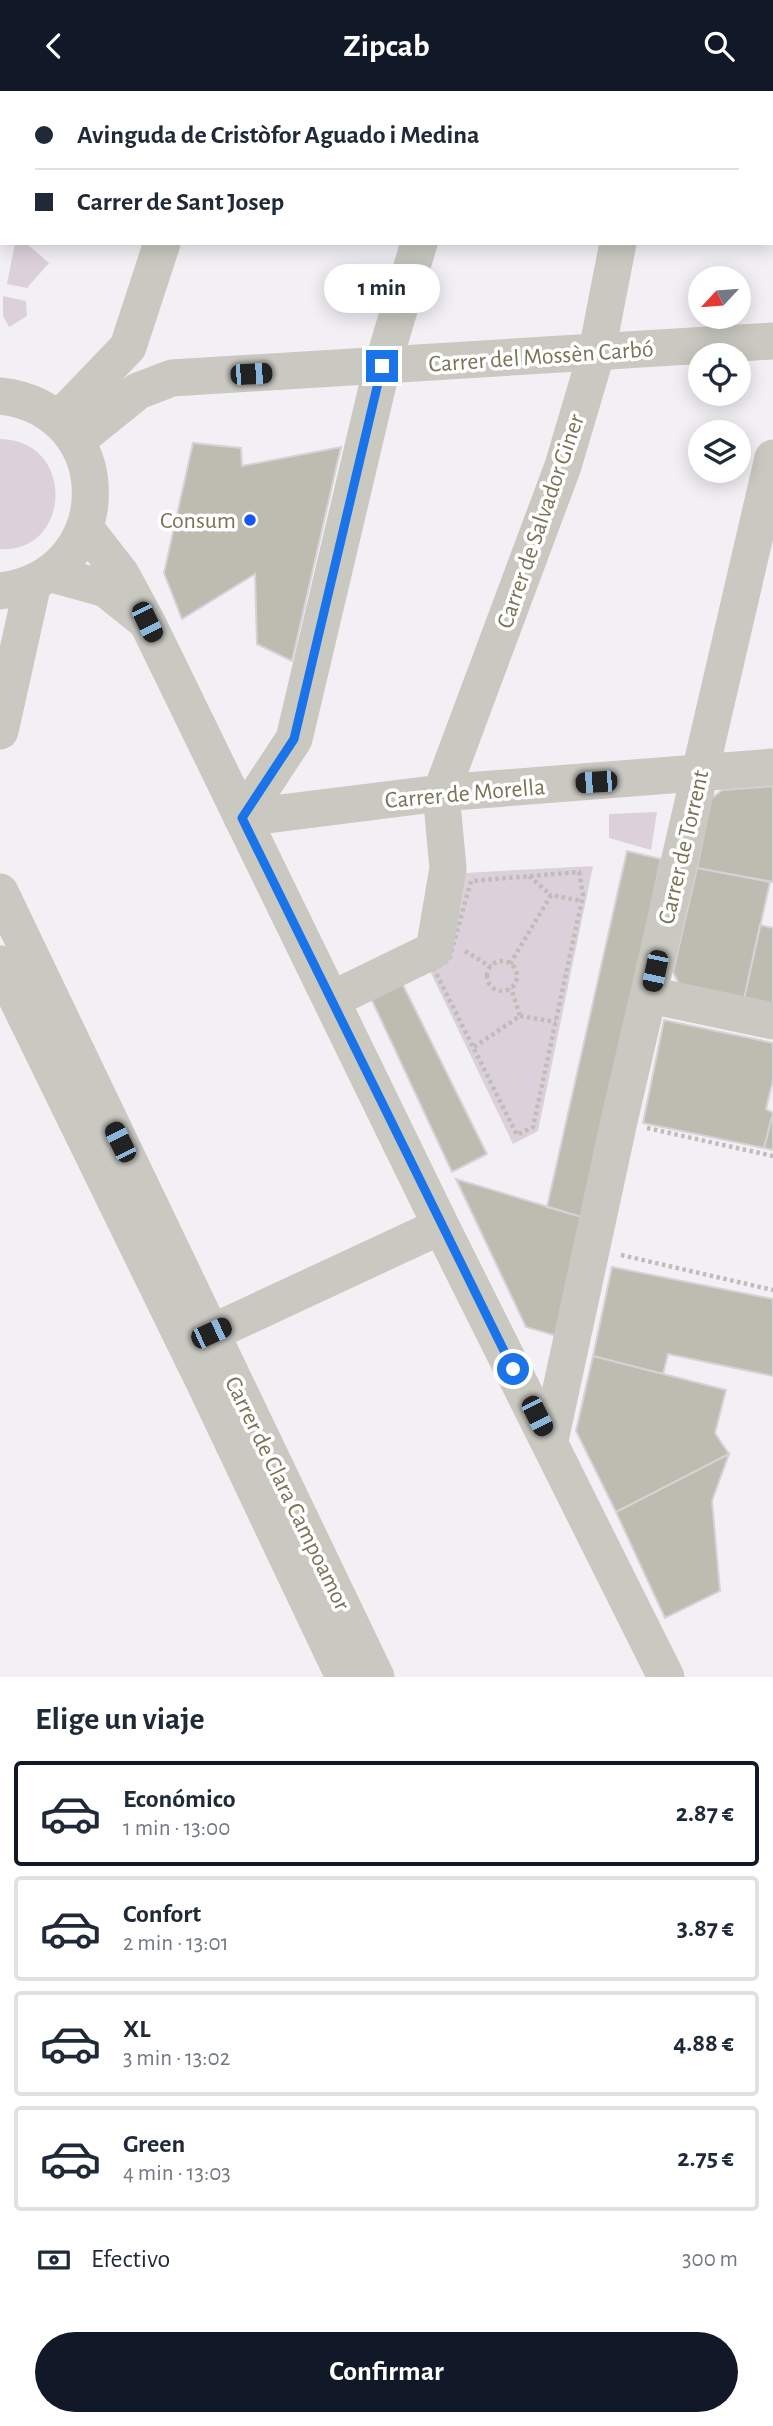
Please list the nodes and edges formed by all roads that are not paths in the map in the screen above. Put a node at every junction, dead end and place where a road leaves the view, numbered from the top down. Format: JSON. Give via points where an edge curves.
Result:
{"nodes":[{"id":1,"x":161,"y":245,"type":"edge"},
{"id":2,"x":418,"y":245,"type":"edge"},
{"id":3,"x":618,"y":245,"type":"edge"},
{"id":4,"x":773,"y":341,"type":"edge"},
{"id":5,"x":597,"y":351,"type":"junction"},
{"id":6,"x":382,"y":366,"type":"junction"},
{"id":7,"x":0,"y":396,"type":"edge"},
{"id":8,"x":67,"y":430,"type":"junction"},
{"id":9,"x":773,"y":458,"type":"edge"},
{"id":10,"x":86,"y":529,"type":"junction"},
{"id":11,"x":28,"y":583,"type":"edge"},
{"id":12,"x":147,"y":622,"type":"junction"},
{"id":13,"x":0,"y":731,"type":"edge"},
{"id":14,"x":773,"y":767,"type":"edge"},
{"id":15,"x":700,"y":775,"type":"junction"},
{"id":16,"x":441,"y":793,"type":"junction"},
{"id":17,"x":242,"y":818,"type":"junction"},
{"id":18,"x":0,"y":892,"type":"edge"},
{"id":19,"x":0,"y":964,"type":"edge"},
{"id":20,"x":650,"y":995,"type":"junction"},
{"id":21,"x":331,"y":1000,"type":"junction"},
{"id":22,"x":773,"y":1021,"type":"edge"},
{"id":23,"x":440,"y":1226,"type":"junction"},
{"id":24,"x":211,"y":1333,"type":"junction"},
{"id":25,"x":550,"y":1440,"type":"junction"},
{"id":26,"x":344,"y":1677,"type":"edge"},
{"id":27,"x":376,"y":1677,"type":"edge"},
{"id":28,"x":666,"y":1677,"type":"edge"}],
"edges":[{"from":1,"to":8,"type":"street","via":[[128,348]]},
{"from":2,"to":6,"type":"street"},
{"from":3,"to":5,"type":"street","name":"Carrer de Salvador Giner"},
{"from":4,"to":5,"type":"street","name":"Carrer del Mossèn Carbó"},
{"from":5,"to":6,"type":"street","name":"Carrer del Mossèn Carbó"},
{"from":5,"to":16,"type":"street","name":"Carrer de Salvador Giner","via":[[563,466]]},
{"from":6,"to":8,"type":"street","name":"Carrer del Mossèn Carbó","via":[[172,378]]},
{"from":6,"to":17,"type":"street","via":[[294,739]]},
{"from":7,"to":8,"type":"street","via":[[38,407]]},
{"from":8,"to":10,"type":"street","via":[[88,469],[92,499]]},
{"from":9,"to":15,"type":"street","name":"Carrer de Torrent"},
{"from":10,"to":11,"type":"street","via":[[72,554]]},
{"from":10,"to":12,"type":"street","via":[[121,574]]},
{"from":11,"to":12,"type":"street","via":[[106,589]]},
{"from":11,"to":13,"type":"street"},
{"from":12,"to":17,"type":"street"},
{"from":14,"to":15,"type":"street","name":"Carrer de Morella"},
{"from":15,"to":16,"type":"street","name":"Carrer de Morella"},
{"from":15,"to":20,"type":"street","name":"Carrer de Torrent"},
{"from":16,"to":17,"type":"street","name":"Carrer de Morella"},
{"from":16,"to":21,"type":"street","via":[[448,868],[434,950]]},
{"from":17,"to":21,"type":"street"},
{"from":18,"to":24,"type":"street","name":"Carrer de Clara Campoamor"},
{"from":19,"to":26,"type":"street","name":"Carrer de Clara Campoamor"},
{"from":20,"to":22,"type":"street"},
{"from":20,"to":25,"type":"street","name":"Carrer de Torrent"},
{"from":21,"to":23,"type":"street"},
{"from":23,"to":24,"type":"street"},
{"from":23,"to":25,"type":"street"},
{"from":24,"to":27,"type":"street","name":"Carrer de Clara Campoamor"},
{"from":25,"to":28,"type":"street"}]}
